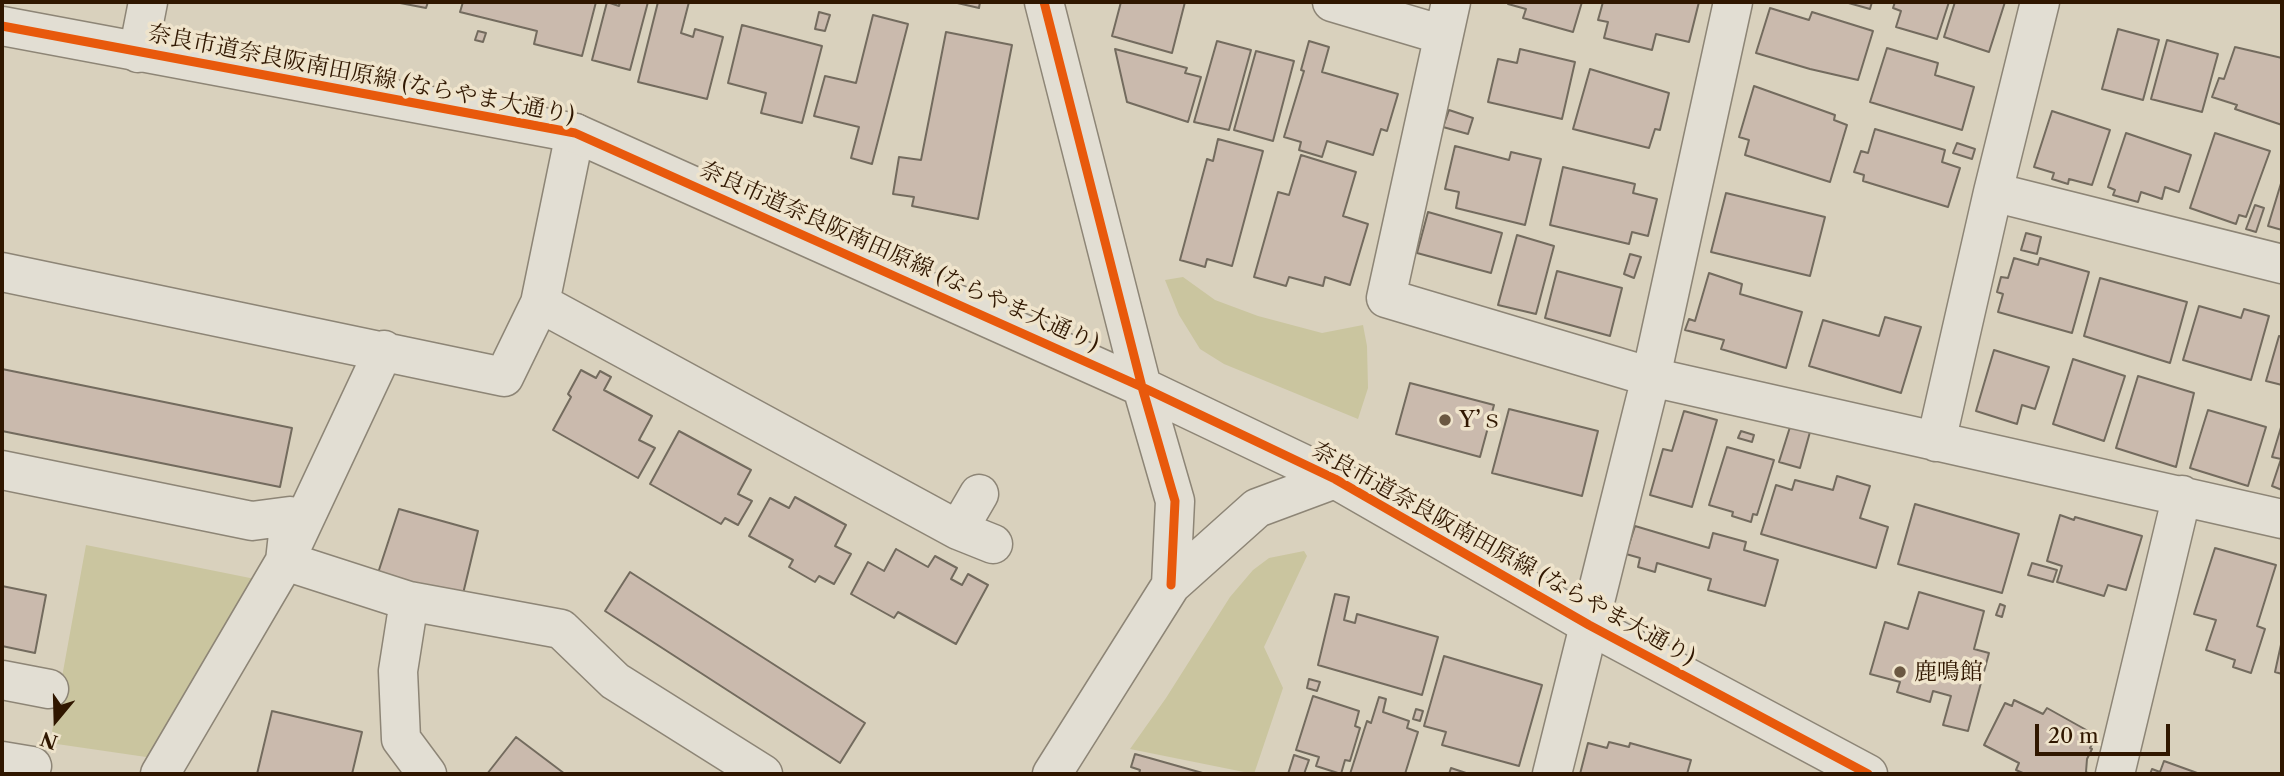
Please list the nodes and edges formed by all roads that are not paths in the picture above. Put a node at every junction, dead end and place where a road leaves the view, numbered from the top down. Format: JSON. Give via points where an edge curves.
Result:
{"nodes":[{"id":1,"x":148,"y":2,"type":"edge"},
{"id":2,"x":1044,"y":2,"type":"edge"},
{"id":3,"x":1332,"y":2,"type":"edge"},
{"id":4,"x":1734,"y":2,"type":"edge"},
{"id":5,"x":2040,"y":2,"type":"edge"},
{"id":6,"x":1447,"y":18,"type":"edge"},
{"id":7,"x":2,"y":26,"type":"edge"},
{"id":8,"x":138,"y":53,"type":"junction"},
{"id":9,"x":575,"y":133,"type":"junction"},
{"id":10,"x":1993,"y":192,"type":"junction"},
{"id":11,"x":2282,"y":264,"type":"edge"},
{"id":12,"x":2,"y":272,"type":"edge"},
{"id":13,"x":540,"y":303,"type":"junction"},
{"id":14,"x":384,"y":350,"type":"junction"},
{"id":15,"x":1651,"y":377,"type":"junction"},
{"id":16,"x":1142,"y":387,"type":"junction"},
{"id":17,"x":1936,"y":442,"type":"junction"},
{"id":18,"x":2,"y":470,"type":"edge"},
{"id":19,"x":1335,"y":479,"type":"junction"},
{"id":20,"x":979,"y":494,"type":"dead end"},
{"id":21,"x":2182,"y":495,"type":"junction"},
{"id":22,"x":2282,"y":519,"type":"edge"},
{"id":23,"x":958,"y":530,"type":"junction"},
{"id":24,"x":993,"y":544,"type":"dead end"},
{"id":25,"x":285,"y":561,"type":"junction"},
{"id":26,"x":1171,"y":585,"type":"junction"},
{"id":27,"x":409,"y":601,"type":"junction"},
{"id":28,"x":1589,"y":625,"type":"junction"},
{"id":29,"x":2,"y":680,"type":"edge"},
{"id":30,"x":49,"y":688,"type":"dead end"},
{"id":31,"x":160,"y":774,"type":"edge"},
{"id":32,"x":427,"y":774,"type":"edge"},
{"id":33,"x":763,"y":774,"type":"edge"},
{"id":34,"x":1052,"y":774,"type":"edge"},
{"id":35,"x":1552,"y":774,"type":"edge"},
{"id":36,"x":1868,"y":774,"type":"edge"},
{"id":37,"x":2115,"y":774,"type":"edge"}],
"edges":[{"from":1,"to":8,"type":"street"},
{"from":2,"to":16,"type":"street"},
{"from":3,"to":6,"type":"street"},
{"from":4,"to":15,"type":"street"},
{"from":5,"to":10,"type":"street"},
{"from":6,"to":15,"type":"street","via":[[1386,298]]},
{"from":7,"to":8,"type":"street","name":"奈良市道奈良阪南田原線 (ならやま大通り)"},
{"from":8,"to":9,"type":"street","name":"奈良市道奈良阪南田原線 (ならやま大通り)"},
{"from":9,"to":13,"type":"street"},
{"from":9,"to":16,"type":"street","name":"奈良市道奈良阪南田原線 (ならやま大通り)"},
{"from":10,"to":11,"type":"street"},
{"from":10,"to":17,"type":"street"},
{"from":12,"to":14,"type":"street"},
{"from":13,"to":14,"type":"street","via":[[504,377]]},
{"from":13,"to":23,"type":"street"},
{"from":14,"to":25,"type":"street"},
{"from":15,"to":17,"type":"street"},
{"from":15,"to":28,"type":"street"},
{"from":16,"to":19,"type":"street","name":"奈良市道奈良阪南田原線 (ならやま大通り)"},
{"from":16,"to":26,"type":"street","via":[[1175,501]]},
{"from":17,"to":21,"type":"street"},
{"from":18,"to":25,"type":"street","via":[[252,521],[290,516]]},
{"from":19,"to":26,"type":"street","via":[[1257,508]]},
{"from":19,"to":28,"type":"street","name":"奈良市道奈良阪南田原線 (ならやま大通り)"},
{"from":20,"to":23,"type":"street"},
{"from":21,"to":22,"type":"street"},
{"from":21,"to":37,"type":"street"},
{"from":23,"to":24,"type":"street"},
{"from":25,"to":27,"type":"street"},
{"from":25,"to":31,"type":"street"},
{"from":26,"to":34,"type":"street"},
{"from":27,"to":32,"type":"street","via":[[398,671],[401,739]]},
{"from":27,"to":33,"type":"street","via":[[561,629],[615,681]]},
{"from":28,"to":35,"type":"street"},
{"from":28,"to":36,"type":"street","name":"奈良市道奈良阪南田原線 (ならやま大通り)"},
{"from":29,"to":30,"type":"street"}]}
